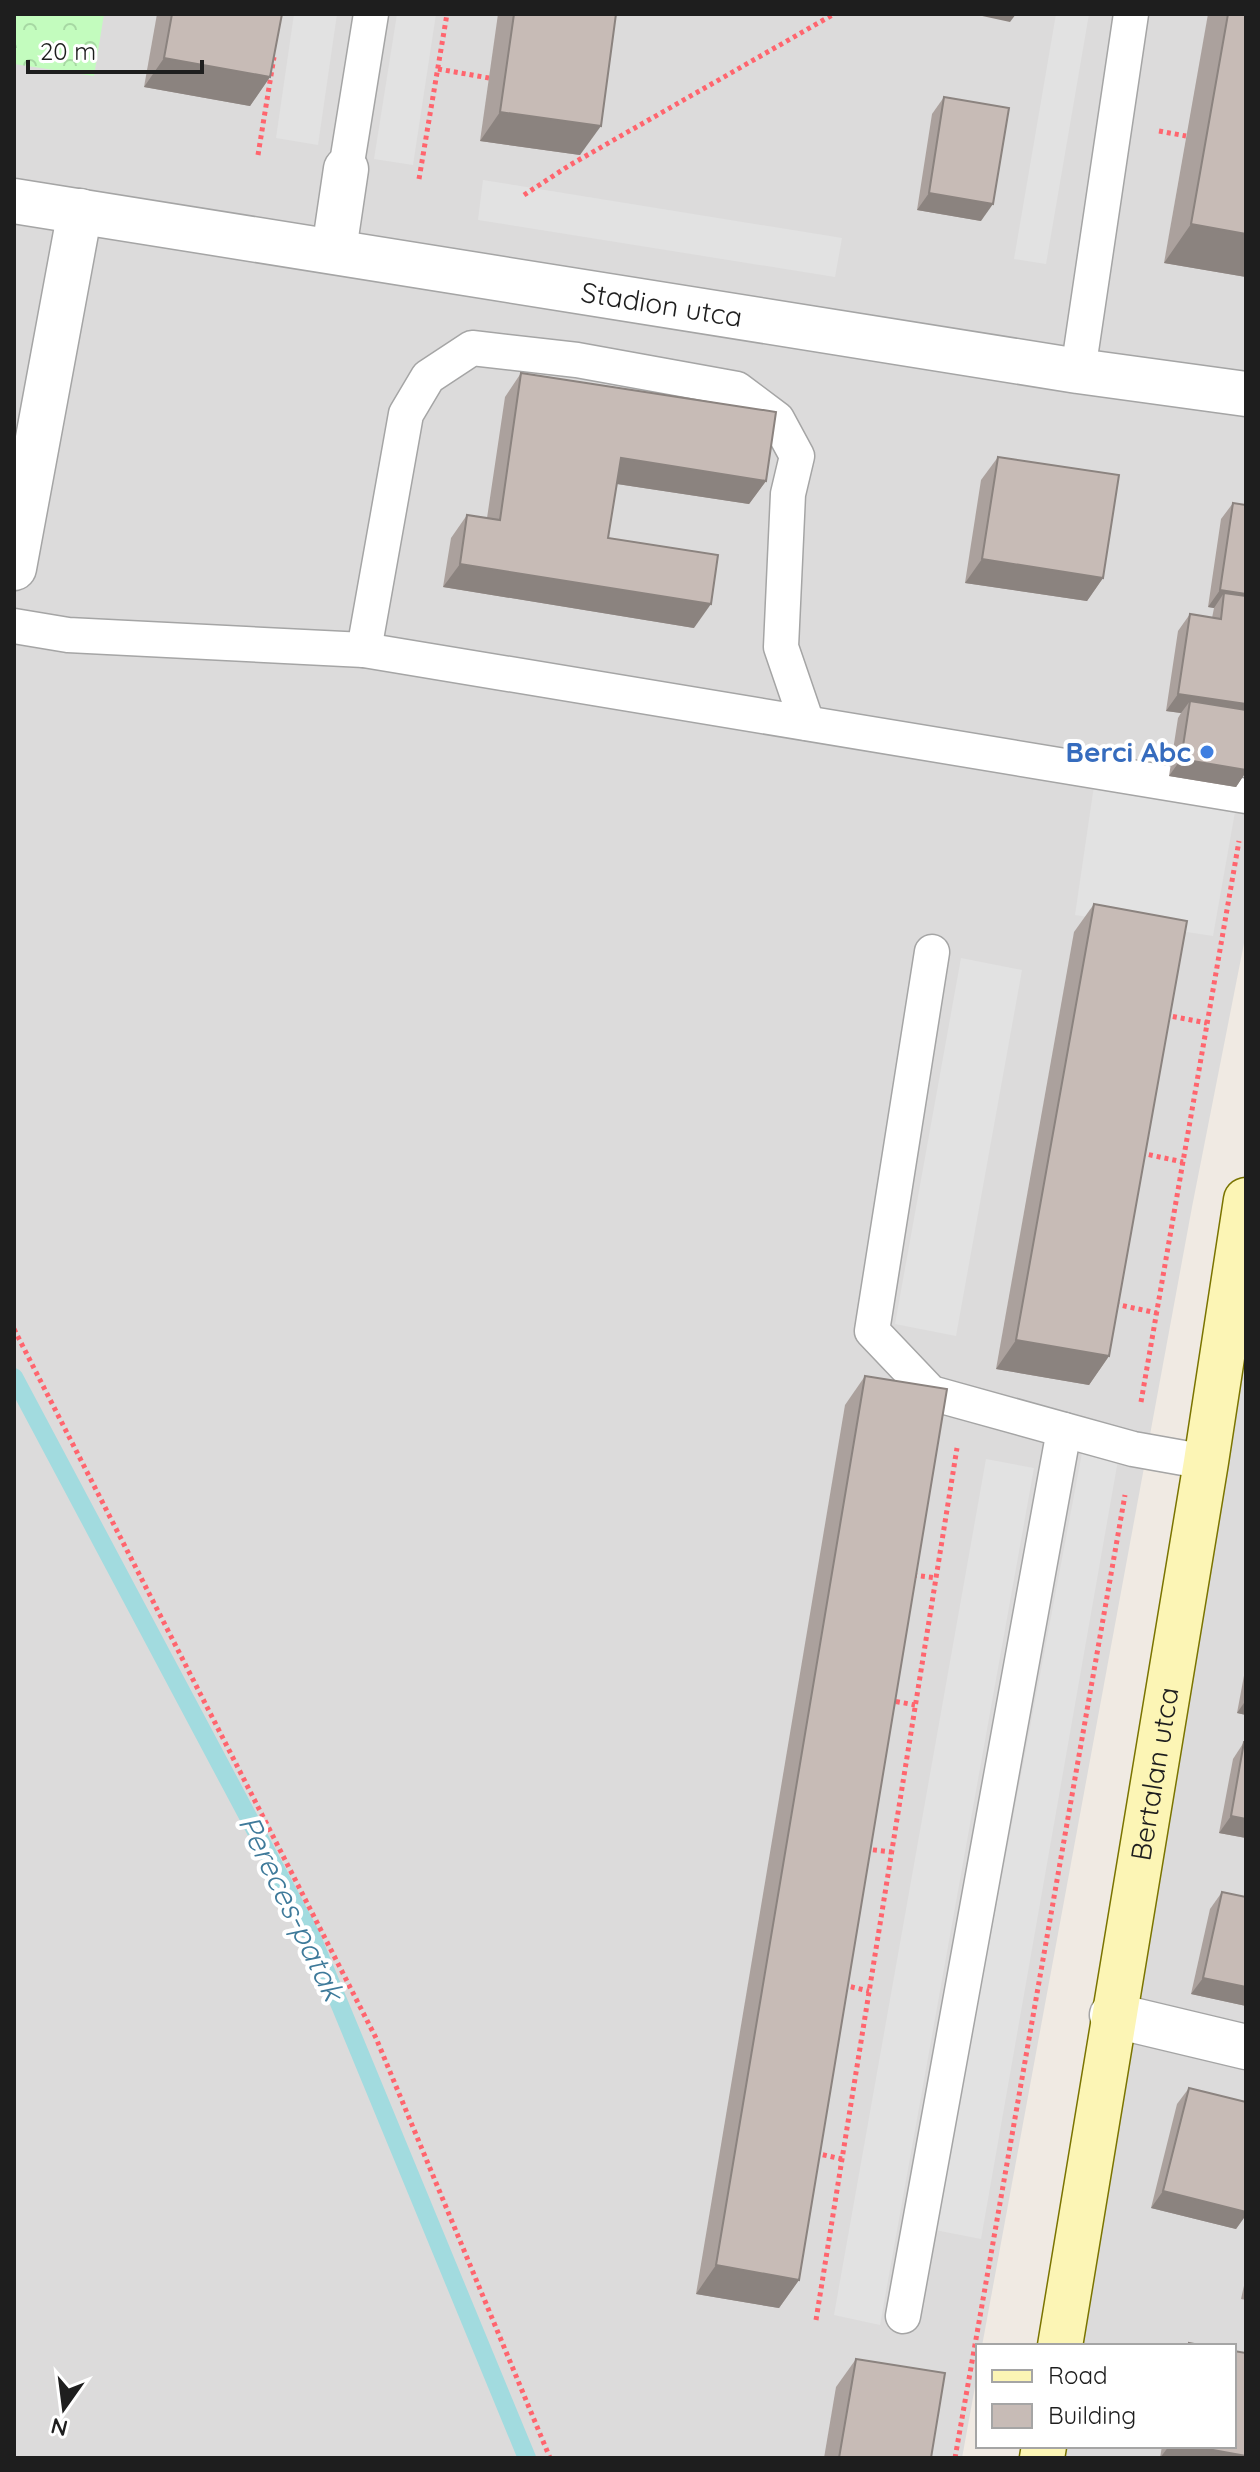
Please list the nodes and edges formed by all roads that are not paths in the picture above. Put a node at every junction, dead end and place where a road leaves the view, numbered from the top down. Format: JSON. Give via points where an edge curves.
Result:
{"nodes":[{"id":1,"x":371,"y":14,"type":"edge"},
{"id":2,"x":1131,"y":14,"type":"edge"},
{"id":3,"x":346,"y":169,"type":"joint"},
{"id":4,"x":14,"y":201,"type":"edge"},
{"id":5,"x":80,"y":211,"type":"junction"},
{"id":6,"x":334,"y":250,"type":"junction"},
{"id":7,"x":1078,"y":371,"type":"junction"},
{"id":8,"x":1246,"y":394,"type":"edge"},
{"id":9,"x":14,"y":568,"type":"edge"},
{"id":10,"x":14,"y":626,"type":"edge"},
{"id":11,"x":364,"y":650,"type":"junction"},
{"id":12,"x":807,"y":723,"type":"junction"},
{"id":13,"x":1246,"y":796,"type":"edge"},
{"id":14,"x":932,"y":952,"type":"dead end"},
{"id":15,"x":1246,"y":1200,"type":"edge"},
{"id":16,"x":1064,"y":1430,"type":"junction"},
{"id":17,"x":1206,"y":1462,"type":"junction"},
{"id":18,"x":1112,"y":2015,"type":"junction"},
{"id":19,"x":1246,"y":2047,"type":"edge"},
{"id":20,"x":903,"y":2316,"type":"dead end"},
{"id":21,"x":1060,"y":2344,"type":"edge"}],
"edges":[{"from":1,"to":3,"type":"lane"},
{"from":2,"to":7,"type":"lane"},
{"from":3,"to":6,"type":"street"},
{"from":4,"to":5,"type":"street","name":"Stadion utca"},
{"from":5,"to":6,"type":"street","name":"Stadion utca"},
{"from":5,"to":9,"type":"street"},
{"from":6,"to":7,"type":"street","name":"Stadion utca"},
{"from":7,"to":8,"type":"street","name":"Stadion utca"},
{"from":10,"to":11,"type":"lane","via":[[68,635]]},
{"from":11,"to":12,"type":"lane"},
{"from":11,"to":12,"type":"lane","via":[[406,414],[428,377],[472,348],[577,360],[737,389],[777,419],[797,456],[788,494],[781,647]]},
{"from":12,"to":13,"type":"lane"},
{"from":14,"to":16,"type":"lane","via":[[872,1331],[931,1393]]},
{"from":15,"to":17,"type":"street","name":"Bertalan utca"},
{"from":16,"to":17,"type":"lane"},
{"from":16,"to":20,"type":"lane"},
{"from":17,"to":18,"type":"street","name":"Bertalan utca"},
{"from":18,"to":19,"type":"street"},
{"from":18,"to":21,"type":"street","name":"Bertalan utca"}]}
